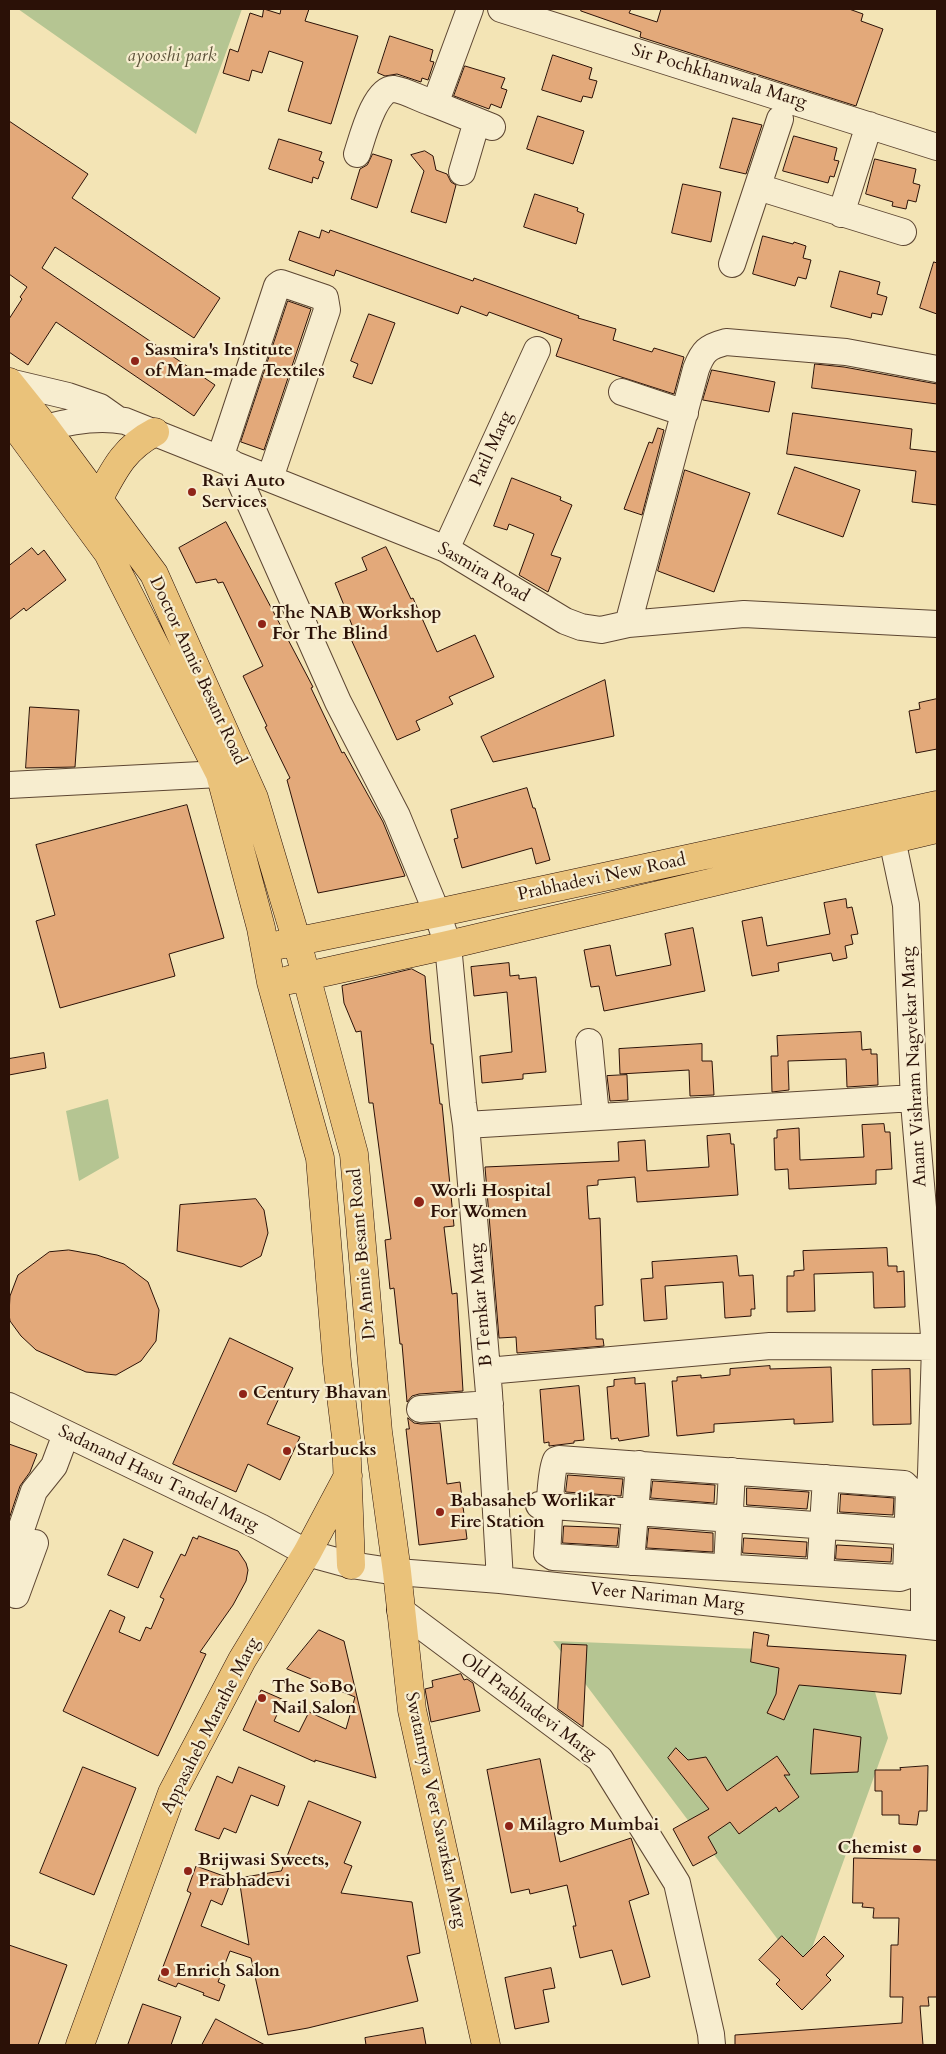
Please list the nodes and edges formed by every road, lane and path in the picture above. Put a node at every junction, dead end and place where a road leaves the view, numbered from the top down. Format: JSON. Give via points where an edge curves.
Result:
{"nodes":[{"id":1,"x":470,"y":9,"type":"edge"},
{"id":2,"x":501,"y":9,"type":"edge"},
{"id":3,"x":434,"y":104,"type":"junction"},
{"id":4,"x":780,"y":119,"type":"dead end"},
{"id":5,"x":869,"y":125,"type":"junction"},
{"id":6,"x":937,"y":147,"type":"edge"},
{"id":7,"x":357,"y":154,"type":"dead end"},
{"id":8,"x":462,"y":172,"type":"dead end"},
{"id":9,"x":758,"y":187,"type":"junction"},
{"id":10,"x":841,"y":214,"type":"junction"},
{"id":11,"x":903,"y":232,"type":"dead end"},
{"id":12,"x":732,"y":264,"type":"dead end"},
{"id":13,"x":537,"y":350,"type":"dead end"},
{"id":14,"x":937,"y":369,"type":"edge"},
{"id":15,"x":9,"y":382,"type":"edge"},
{"id":16,"x":622,"y":392,"type":"dead end"},
{"id":17,"x":685,"y":413,"type":"junction"},
{"id":18,"x":117,"y":420,"type":"junction"},
{"id":19,"x":25,"y":427,"type":"edge"},
{"id":20,"x":155,"y":432,"type":"junction"},
{"id":21,"x":226,"y":461,"type":"junction"},
{"id":22,"x":270,"y":478,"type":"junction"},
{"id":23,"x":98,"y":500,"type":"junction"},
{"id":24,"x":446,"y":549,"type":"junction"},
{"id":25,"x":628,"y":624,"type":"junction"},
{"id":26,"x":937,"y":624,"type":"edge"},
{"id":27,"x":220,"y":774,"type":"junction"},
{"id":28,"x":9,"y":785,"type":"edge"},
{"id":29,"x":937,"y":805,"type":"edge"},
{"id":30,"x":937,"y":829,"type":"edge"},
{"id":31,"x":892,"y":839,"type":"junction"},
{"id":32,"x":437,"y":913,"type":"junction"},
{"id":33,"x":297,"y":942,"type":"junction"},
{"id":34,"x":448,"y":945,"type":"junction"},
{"id":35,"x":266,"y":947,"type":"junction"},
{"id":36,"x":306,"y":977,"type":"junction"},
{"id":37,"x":271,"y":982,"type":"junction"},
{"id":38,"x":589,"y":1042,"type":"dead end"},
{"id":39,"x":914,"y":1098,"type":"junction"},
{"id":40,"x":596,"y":1116,"type":"junction"},
{"id":41,"x":466,"y":1125,"type":"junction"},
{"id":42,"x":936,"y":1347,"type":"edge"},
{"id":43,"x":487,"y":1371,"type":"junction"},
{"id":44,"x":490,"y":1404,"type":"junction"},
{"id":45,"x":9,"y":1406,"type":"edge"},
{"id":46,"x":420,"y":1409,"type":"dead end"},
{"id":47,"x":66,"y":1434,"type":"junction"},
{"id":48,"x":639,"y":1464,"type":"junction"},
{"id":49,"x":54,"y":1466,"type":"junction"},
{"id":50,"x":732,"y":1471,"type":"junction"},
{"id":51,"x":934,"y":1474,"type":"edge"},
{"id":52,"x":348,"y":1476,"type":"junction"},
{"id":53,"x":826,"y":1478,"type":"junction"},
{"id":54,"x":545,"y":1505,"type":"junction"},
{"id":55,"x":636,"y":1512,"type":"junction"},
{"id":56,"x":730,"y":1519,"type":"junction"},
{"id":57,"x":823,"y":1526,"type":"junction"},
{"id":58,"x":917,"y":1533,"type":"junction"},
{"id":59,"x":307,"y":1553,"type":"junction"},
{"id":60,"x":631,"y":1562,"type":"junction"},
{"id":61,"x":9,"y":1564,"type":"edge"},
{"id":62,"x":351,"y":1565,"type":"junction"},
{"id":63,"x":727,"y":1568,"type":"junction"},
{"id":64,"x":397,"y":1572,"type":"junction"},
{"id":65,"x":820,"y":1573,"type":"junction"},
{"id":66,"x":500,"y":1580,"type":"junction"},
{"id":67,"x":16,"y":1595,"type":"dead end"},
{"id":68,"x":400,"y":1610,"type":"junction"},
{"id":69,"x":930,"y":1626,"type":"edge"},
{"id":70,"x":80,"y":2045,"type":"edge"},
{"id":71,"x":486,"y":2045,"type":"edge"},
{"id":72,"x":712,"y":2045,"type":"edge"}],
"edges":[{"from":1,"to":3,"type":"street"},
{"from":2,"to":5,"type":"street","name":"Sir Pochkhanwala Marg"},
{"from":3,"to":7,"type":"street","via":[[393,89],[386,91],[377,99]]},
{"from":3,"to":8,"type":"street","via":[[484,124]]},
{"from":4,"to":9,"type":"street"},
{"from":5,"to":6,"type":"street","name":"Sir Pochkhanwala Marg"},
{"from":5,"to":10,"type":"street"},
{"from":9,"to":10,"type":"street"},
{"from":9,"to":12,"type":"street"},
{"from":10,"to":11,"type":"street"},
{"from":13,"to":24,"type":"street","name":"Patil Marg"},
{"from":14,"to":17,"type":"street","via":[[846,352],[726,342],[712,346],[702,354]]},
{"from":15,"to":18,"type":"street","via":[[76,398],[100,407]]},
{"from":15,"to":19,"type":"main road"},
{"from":16,"to":17,"type":"street"},
{"from":17,"to":25,"type":"street"},
{"from":18,"to":19,"type":"street","name":"Sasmira Road"},
{"from":18,"to":20,"type":"street","name":"Sasmira Road"},
{"from":19,"to":23,"type":"main road","name":"Doctor Annie Besant Road"},
{"from":19,"to":27,"type":"main road","name":"Doctor Annie Besant Road","via":[[108,553]]},
{"from":20,"to":21,"type":"street","name":"Sasmira Road"},
{"from":20,"to":23,"type":"main road","via":[[124,454]]},
{"from":21,"to":22,"type":"street","name":"Sasmira Road"},
{"from":21,"to":22,"type":"street","via":[[277,286],[288,284],[325,298],[327,310]]},
{"from":21,"to":32,"type":"street","name":"B Temkar Marg","via":[[338,702],[397,816]]},
{"from":22,"to":24,"type":"street","name":"Sasmira Road"},
{"from":23,"to":33,"type":"main road","name":"Doctor Annie Besant Road","via":[[154,574],[214,705],[254,798]]},
{"from":24,"to":25,"type":"street","name":"Sasmira Road","via":[[564,621],[581,628],[601,630]]},
{"from":25,"to":26,"type":"street","name":"Sasmira Road","via":[[744,614]]},
{"from":27,"to":28,"type":"street"},
{"from":27,"to":35,"type":"main road","name":"Doctor Annie Besant Road"},
{"from":29,"to":32,"type":"main road","name":"Prabhadevi New Road"},
{"from":30,"to":31,"type":"main road","name":"Prabhadevi New Road"},
{"from":31,"to":34,"type":"main road","name":"Prabhadevi New Road"},
{"from":31,"to":39,"type":"street","name":"Anant Vishram Nagvekar Marg","via":[[906,905]]},
{"from":32,"to":33,"type":"main road","name":"Prabhadevi New Road"},
{"from":32,"to":34,"type":"street","name":"B Temkar Marg"},
{"from":33,"to":35,"type":"main road","name":"Prabhadevi New Road"},
{"from":33,"to":36,"type":"main road","name":"Dr Annie Besant Road"},
{"from":34,"to":36,"type":"main road","name":"Prabhadevi New Road"},
{"from":34,"to":41,"type":"street","name":"B Temkar Marg"},
{"from":35,"to":37,"type":"main road","name":"Dr Annie Besant Road"},
{"from":36,"to":37,"type":"main road","name":"Prabhadevi New Road"},
{"from":36,"to":64,"type":"main road","name":"Dr Annie Besant Road","via":[[354,1154],[378,1432]]},
{"from":37,"to":52,"type":"main road","name":"Dr Annie Besant Road","via":[[320,1158]]},
{"from":38,"to":40,"type":"street"},
{"from":39,"to":40,"type":"street"},
{"from":39,"to":42,"type":"street","name":"Anant Vishram Nagvekar Marg"},
{"from":40,"to":41,"type":"street"},
{"from":41,"to":43,"type":"street","name":"B Temkar Marg"},
{"from":42,"to":43,"type":"street","via":[[770,1346]]},
{"from":42,"to":51,"type":"street","name":"Anant Vishram Nagvekar Marg"},
{"from":43,"to":44,"type":"street","name":"B Temkar Marg"},
{"from":44,"to":46,"type":"street"},
{"from":44,"to":66,"type":"street","name":"B Temkar Marg"},
{"from":45,"to":47,"type":"street","name":"Sadanand Hasu Tandel Marg"},
{"from":47,"to":49,"type":"street"},
{"from":47,"to":59,"type":"street","name":"Sadanand Hasu Tandel Marg","via":[[260,1527]]},
{"from":48,"to":50,"type":"street"},
{"from":48,"to":54,"type":"street","via":[[556,1460]]},
{"from":48,"to":55,"type":"street"},
{"from":49,"to":61,"type":"street","via":[[34,1491]]},
{"from":49,"to":67,"type":"street","via":[[54,1488]]},
{"from":50,"to":53,"type":"street"},
{"from":50,"to":56,"type":"street"},
{"from":51,"to":58,"type":"street","name":"Anant Vishram Nagvekar Marg"},
{"from":52,"to":59,"type":"main road","name":"Appasaheb Marathe Marg"},
{"from":52,"to":62,"type":"main road","name":"Dr Annie Besant Road"},
{"from":53,"to":57,"type":"street"},
{"from":53,"to":58,"type":"street","via":[[908,1485]]},
{"from":54,"to":55,"type":"street"},
{"from":54,"to":60,"type":"street","via":[[549,1556]]},
{"from":55,"to":56,"type":"street"},
{"from":55,"to":60,"type":"street"},
{"from":56,"to":57,"type":"street"},
{"from":56,"to":63,"type":"street"},
{"from":57,"to":58,"type":"street"},
{"from":57,"to":65,"type":"street"},
{"from":58,"to":65,"type":"street","via":[[903,1578]]},
{"from":58,"to":69,"type":"street","name":"Anant Vishram Nagvekar Marg"},
{"from":59,"to":62,"type":"street","name":"Sadanand Hasu Tandel Marg"},
{"from":59,"to":70,"type":"main road","name":"Appasaheb Marathe Marg","via":[[242,1660],[172,1793]]},
{"from":60,"to":63,"type":"street"},
{"from":62,"to":64,"type":"street","name":"Veer Nariman Marg"},
{"from":63,"to":65,"type":"street"},
{"from":64,"to":66,"type":"street","name":"Veer Nariman Marg"},
{"from":64,"to":68,"type":"main road","name":"Swatantrya Veer Savarkar Marg"},
{"from":66,"to":69,"type":"street","name":"Veer Nariman Marg"},
{"from":68,"to":71,"type":"main road","name":"Swatantrya Veer Savarkar Marg","via":[[412,1710]]},
{"from":68,"to":72,"type":"street","name":"Old Prabhadevi Marg","via":[[600,1759],[677,1884]]}]}
